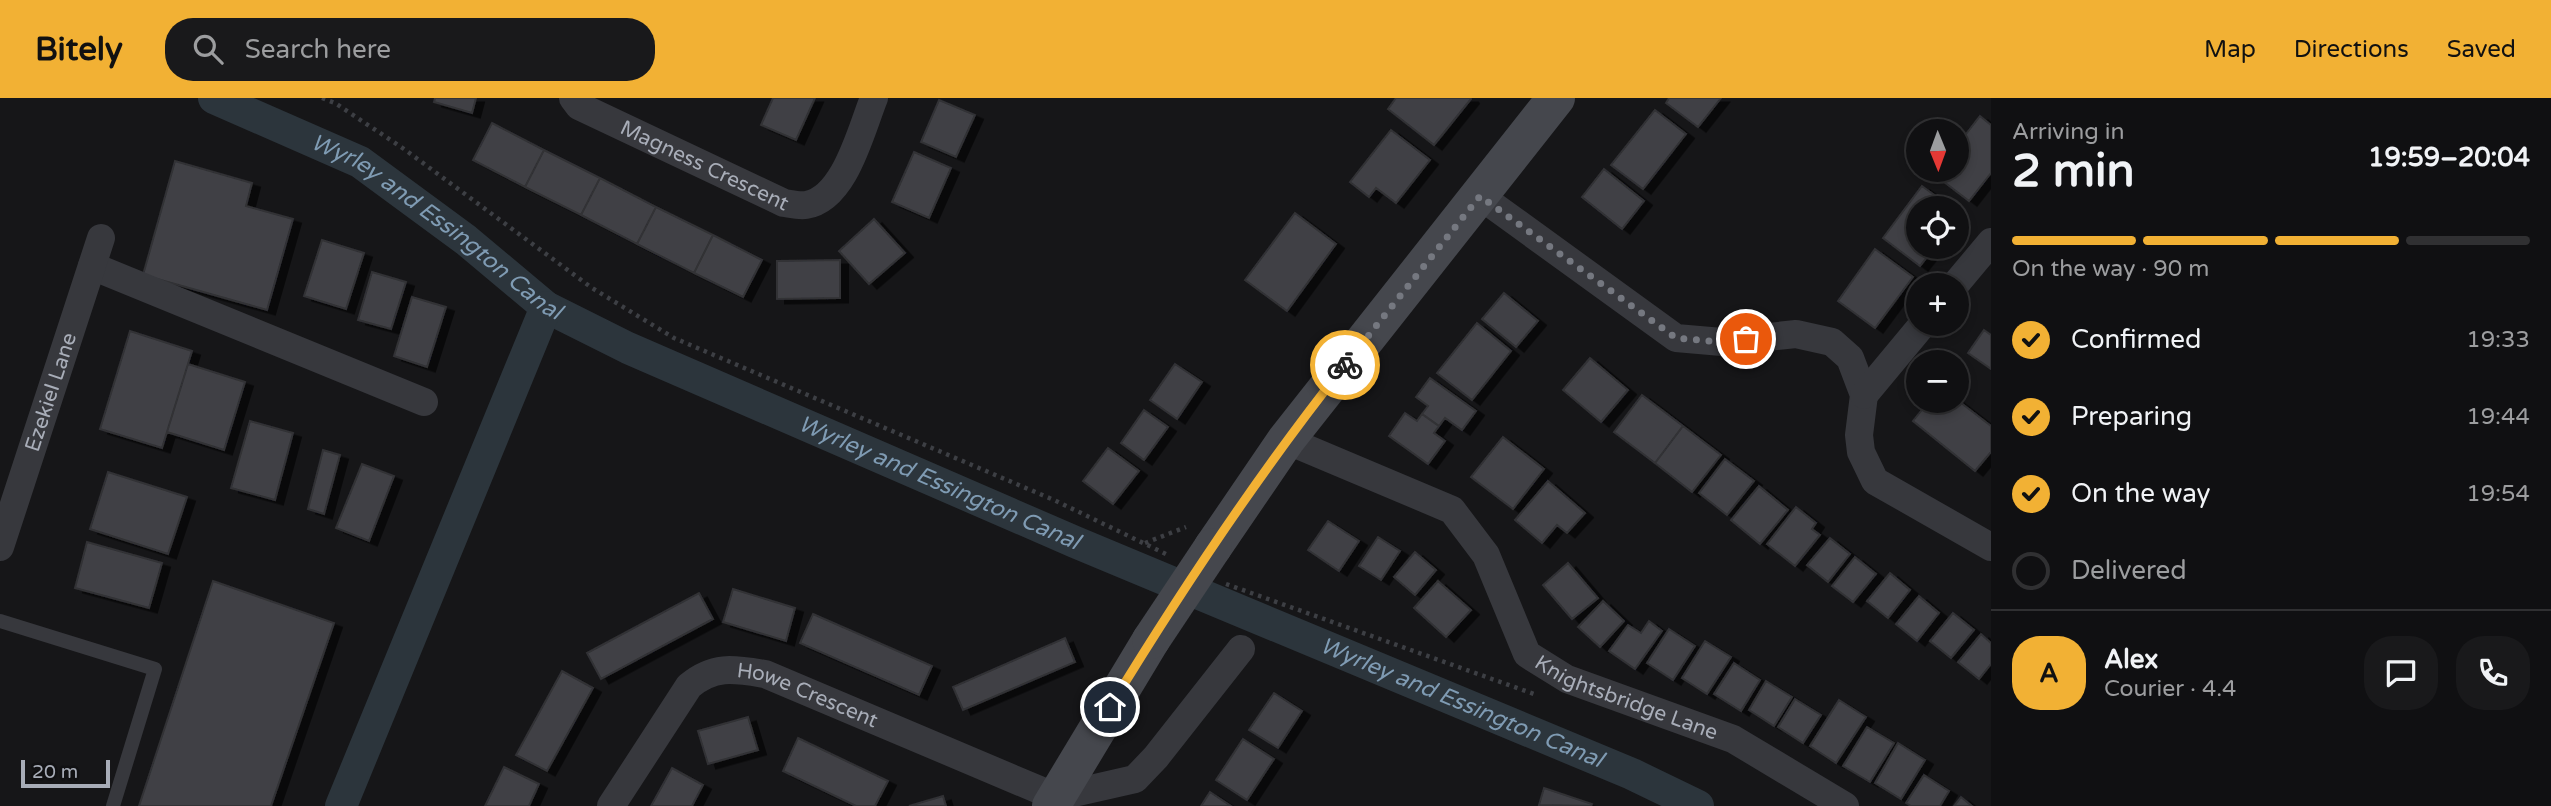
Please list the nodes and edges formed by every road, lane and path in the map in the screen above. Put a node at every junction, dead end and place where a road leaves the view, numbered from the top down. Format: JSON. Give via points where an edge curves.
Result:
{"nodes":[{"id":1,"x":322,"y":98,"type":"edge"},
{"id":2,"x":573,"y":98,"type":"edge"},
{"id":3,"x":874,"y":98,"type":"edge"},
{"id":4,"x":1556,"y":98,"type":"edge"},
{"id":5,"x":1480,"y":196,"type":"junction"},
{"id":6,"x":101,"y":238,"type":"dead end"},
{"id":7,"x":1991,"y":242,"type":"edge"},
{"id":8,"x":92,"y":266,"type":"junction"},
{"id":9,"x":1965,"y":273,"type":"edge"},
{"id":10,"x":1913,"y":336,"type":"edge"},
{"id":11,"x":1864,"y":395,"type":"junction"},
{"id":12,"x":424,"y":402,"type":"dead end"},
{"id":13,"x":1286,"y":440,"type":"junction"},
{"id":14,"x":0,"y":547,"type":"edge"},
{"id":15,"x":1991,"y":547,"type":"edge"},
{"id":16,"x":1175,"y":558,"type":"dead end"},
{"id":17,"x":1218,"y":565,"type":"junction"},
{"id":18,"x":0,"y":621,"type":"edge"},
{"id":19,"x":1241,"y":649,"type":"dead end"},
{"id":20,"x":1539,"y":696,"type":"dead end"},
{"id":21,"x":1054,"y":802,"type":"edge"},
{"id":22,"x":113,"y":806,"type":"edge"},
{"id":23,"x":611,"y":806,"type":"edge"},
{"id":24,"x":1845,"y":806,"type":"edge"}],
"edges":[{"from":1,"to":16,"type":"path","via":[[404,149],[592,288],[674,338],[1054,500]]},
{"from":2,"to":3,"type":"street","name":"Magness Crescent","via":[[579,106],[784,203],[805,206],[839,184]]},
{"from":4,"to":5,"type":"street"},
{"from":5,"to":11,"type":"street","via":[[1676,338],[1721,342],[1796,334],[1832,342],[1850,358]]},
{"from":5,"to":13,"type":"street"},
{"from":6,"to":8,"type":"street","name":"Ezekiel Lane"},
{"from":7,"to":9,"type":"street"},
{"from":8,"to":12,"type":"street"},
{"from":8,"to":14,"type":"street","name":"Ezekiel Lane"},
{"from":10,"to":11,"type":"street"},
{"from":11,"to":15,"type":"street","via":[[1861,452],[1875,481]]},
{"from":13,"to":17,"type":"street"},
{"from":13,"to":24,"type":"street","name":"Knightsbridge Lane","via":[[1452,510],[1486,555],[1527,654],[1567,679],[1733,739]]},
{"from":17,"to":20,"type":"path"},
{"from":17,"to":21,"type":"street","bridge":true,"via":[[1151,640]]},
{"from":18,"to":22,"type":"lane","via":[[155,669]]},
{"from":19,"to":21,"type":"street","via":[[1135,779]]},
{"from":21,"to":23,"type":"street","name":"Howe Crescent","via":[[765,674],[741,670],[706,672],[689,686]]}]}
